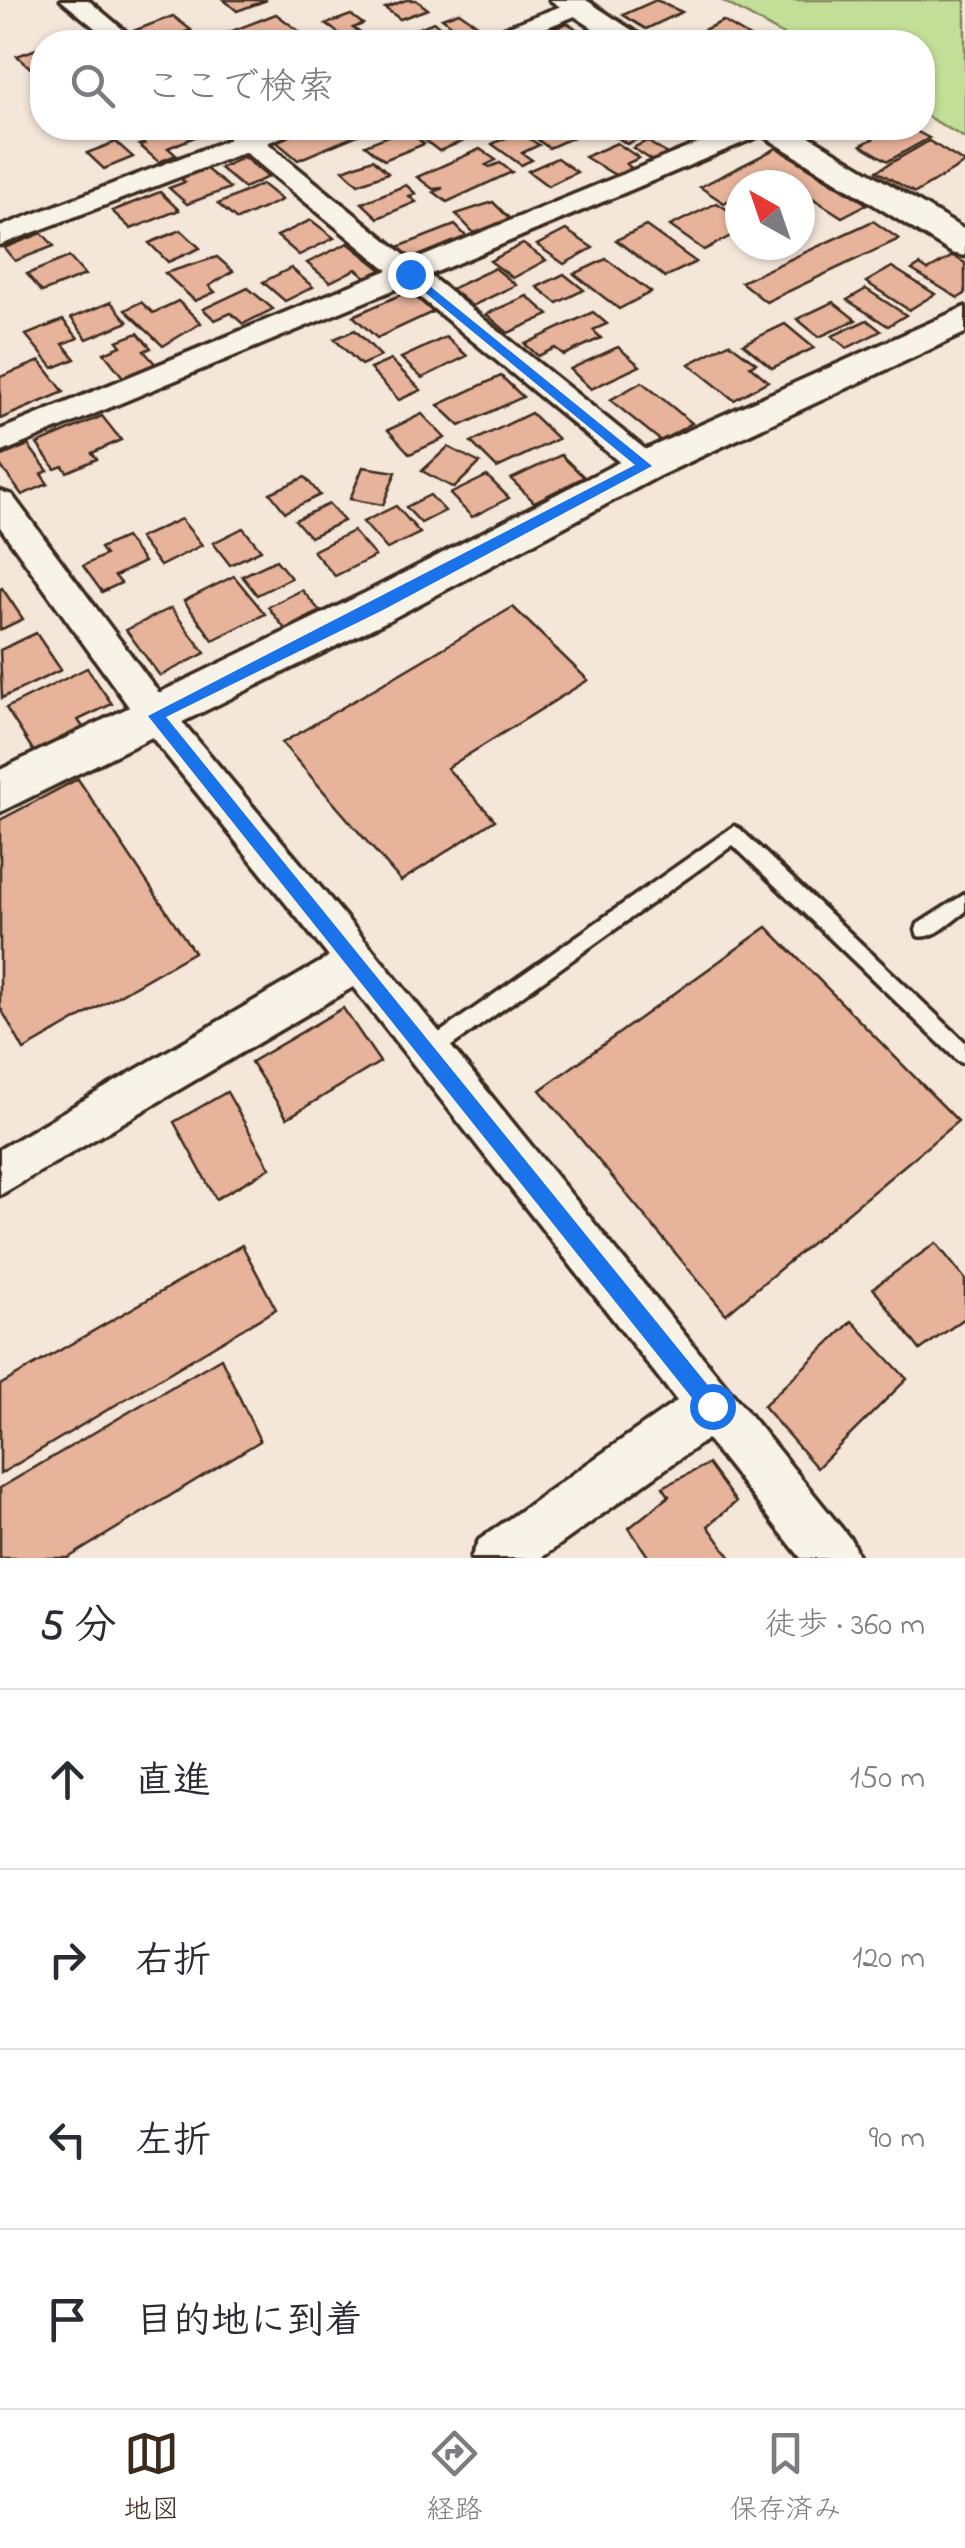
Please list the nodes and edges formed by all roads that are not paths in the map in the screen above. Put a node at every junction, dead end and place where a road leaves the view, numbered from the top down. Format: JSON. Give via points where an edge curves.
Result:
{"nodes":[{"id":1,"x":73,"y":0,"type":"edge"},
{"id":2,"x":571,"y":4,"type":"edge"},
{"id":3,"x":111,"y":30,"type":"edge"},
{"id":4,"x":516,"y":30,"type":"edge"},
{"id":5,"x":615,"y":30,"type":"edge"},
{"id":6,"x":226,"y":140,"type":"edge"},
{"id":7,"x":247,"y":140,"type":"edge"},
{"id":8,"x":729,"y":140,"type":"edge"},
{"id":9,"x":794,"y":140,"type":"edge"},
{"id":10,"x":0,"y":237,"type":"edge"},
{"id":11,"x":965,"y":245,"type":"edge"},
{"id":12,"x":410,"y":274,"type":"junction"},
{"id":13,"x":965,"y":319,"type":"edge"},
{"id":14,"x":0,"y":442,"type":"edge"},
{"id":15,"x":645,"y":466,"type":"junction"},
{"id":16,"x":0,"y":503,"type":"edge"},
{"id":17,"x":156,"y":716,"type":"junction"},
{"id":18,"x":0,"y":792,"type":"edge"},
{"id":19,"x":965,"y":902,"type":"edge"},
{"id":20,"x":926,"y":930,"type":"dead end"},
{"id":21,"x":358,"y":962,"type":"junction"},
{"id":22,"x":429,"y":1050,"type":"junction"},
{"id":23,"x":965,"y":1055,"type":"edge"},
{"id":24,"x":0,"y":1174,"type":"edge"},
{"id":25,"x":712,"y":1406,"type":"junction"},
{"id":26,"x":497,"y":1558,"type":"edge"},
{"id":27,"x":833,"y":1558,"type":"edge"}],
"edges":[{"from":1,"to":3,"type":"street"},
{"from":2,"to":4,"type":"street"},
{"from":2,"to":5,"type":"street"},
{"from":6,"to":10,"type":"street"},
{"from":7,"to":12,"type":"street"},
{"from":8,"to":12,"type":"street"},
{"from":9,"to":11,"type":"street"},
{"from":12,"to":14,"type":"street"},
{"from":12,"to":15,"type":"street"},
{"from":13,"to":15,"type":"street"},
{"from":15,"to":17,"type":"street"},
{"from":16,"to":17,"type":"street"},
{"from":17,"to":18,"type":"street"},
{"from":17,"to":21,"type":"street"},
{"from":19,"to":20,"type":"lane"},
{"from":21,"to":22,"type":"street"},
{"from":21,"to":24,"type":"street"},
{"from":22,"to":23,"type":"lane","via":[[734,834]]},
{"from":22,"to":25,"type":"street"},
{"from":25,"to":26,"type":"street"},
{"from":25,"to":27,"type":"street"}]}
